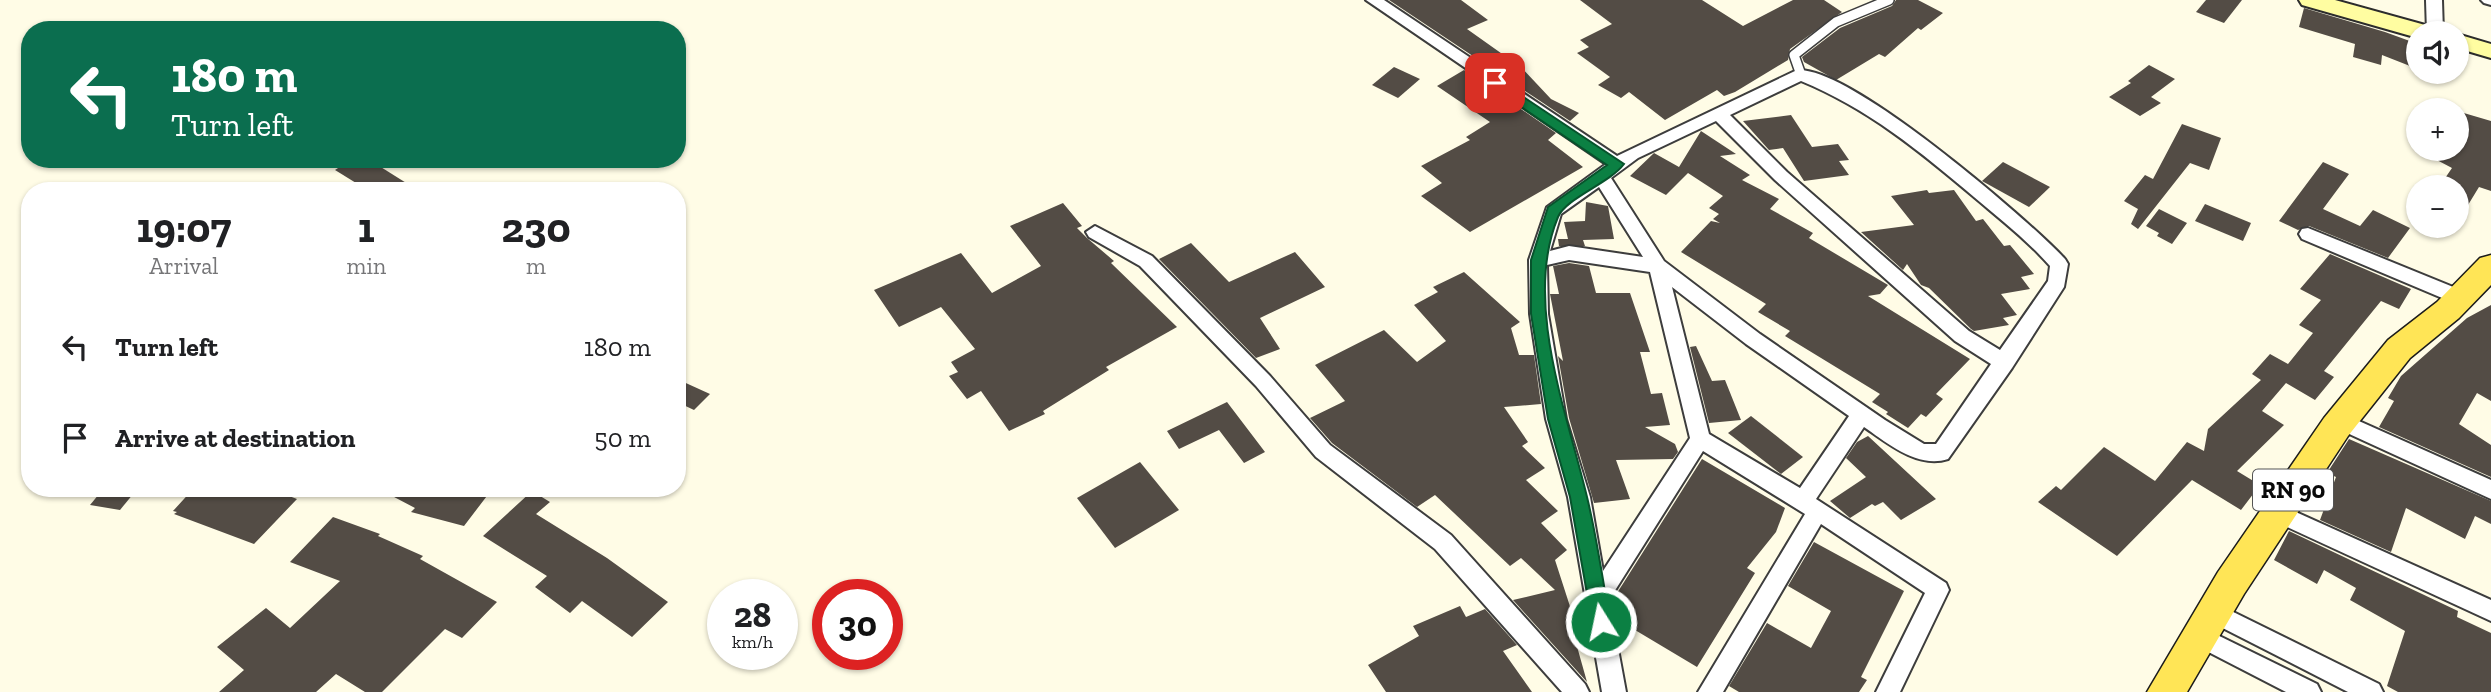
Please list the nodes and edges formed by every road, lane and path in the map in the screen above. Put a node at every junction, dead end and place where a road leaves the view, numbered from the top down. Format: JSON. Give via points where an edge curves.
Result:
{"nodes":[{"id":1,"x":1374,"y":0,"type":"edge"},
{"id":2,"x":1889,"y":0,"type":"edge"},
{"id":3,"x":2311,"y":0,"type":"edge"},
{"id":4,"x":2434,"y":0,"type":"edge"},
{"id":5,"x":2435,"y":21,"type":"edge"},
{"id":6,"x":2406,"y":27,"type":"edge"},
{"id":7,"x":2469,"y":45,"type":"edge"},
{"id":8,"x":2491,"y":51,"type":"edge"},
{"id":9,"x":1801,"y":75,"type":"junction"},
{"id":10,"x":1718,"y":113,"type":"junction"},
{"id":11,"x":1617,"y":164,"type":"junction"},
{"id":12,"x":1601,"y":176,"type":"junction"},
{"id":13,"x":1095,"y":232,"type":"dead end"},
{"id":14,"x":2308,"y":234,"type":"dead end"},
{"id":15,"x":1538,"y":260,"type":"junction"},
{"id":16,"x":1658,"y":266,"type":"junction"},
{"id":17,"x":2491,"y":267,"type":"edge"},
{"id":18,"x":2467,"y":300,"type":"edge"},
{"id":19,"x":2005,"y":363,"type":"junction"},
{"id":20,"x":1861,"y":414,"type":"junction"},
{"id":21,"x":2341,"y":421,"type":"junction"},
{"id":22,"x":1700,"y":439,"type":"junction"},
{"id":23,"x":2491,"y":490,"type":"edge"},
{"id":24,"x":1811,"y":506,"type":"junction"},
{"id":25,"x":2278,"y":513,"type":"junction"},
{"id":26,"x":1597,"y":599,"type":"junction"},
{"id":27,"x":2491,"y":611,"type":"edge"},
{"id":28,"x":2206,"y":624,"type":"junction"},
{"id":29,"x":1577,"y":692,"type":"edge"},
{"id":30,"x":1614,"y":692,"type":"edge"},
{"id":31,"x":1710,"y":692,"type":"edge"},
{"id":32,"x":1888,"y":692,"type":"edge"},
{"id":33,"x":2166,"y":692,"type":"edge"},
{"id":34,"x":2309,"y":692,"type":"edge"},
{"id":35,"x":2371,"y":692,"type":"edge"}],
"edges":[{"from":1,"to":11,"type":"street"},
{"from":2,"to":9,"type":"lane","via":[[1836,22],[1794,55]]},
{"from":3,"to":6,"type":"main road"},
{"from":4,"to":5,"type":"street"},
{"from":7,"to":8,"type":"main road"},
{"from":9,"to":10,"type":"street"},
{"from":9,"to":19,"type":"street","via":[[1870,108],[1953,170],[2059,264],[2057,282]]},
{"from":10,"to":11,"type":"street"},
{"from":10,"to":19,"type":"street","via":[[1781,176],[1962,336]]},
{"from":11,"to":12,"type":"street"},
{"from":12,"to":15,"type":"street","via":[[1553,211]]},
{"from":12,"to":16,"type":"street"},
{"from":13,"to":29,"type":"street","via":[[1146,261],[1263,381],[1324,452],[1443,542]]},
{"from":14,"to":18,"type":"street"},
{"from":15,"to":16,"type":"street","via":[[1569,253]]},
{"from":15,"to":26,"type":"street","via":[[1539,314],[1556,419],[1579,497]]},
{"from":16,"to":20,"type":"street"},
{"from":16,"to":22,"type":"street"},
{"from":17,"to":18,"type":"main road","number":"RN 90"},
{"from":18,"to":21,"type":"main road","number":"RN 90","via":[[2399,349]]},
{"from":19,"to":20,"type":"street","via":[[1941,453],[1920,452]]},
{"from":20,"to":24,"type":"street"},
{"from":21,"to":23,"type":"street"},
{"from":21,"to":25,"type":"main road","number":"RN 90"},
{"from":22,"to":24,"type":"street"},
{"from":22,"to":26,"type":"street"},
{"from":24,"to":31,"type":"street"},
{"from":24,"to":32,"type":"street","via":[[1938,590]]},
{"from":25,"to":27,"type":"street"},
{"from":25,"to":28,"type":"main road","number":"RN 90"},
{"from":26,"to":30,"type":"street"},
{"from":28,"to":33,"type":"main road","number":"RN 90"},
{"from":28,"to":34,"type":"street"},
{"from":28,"to":35,"type":"street"}]}
